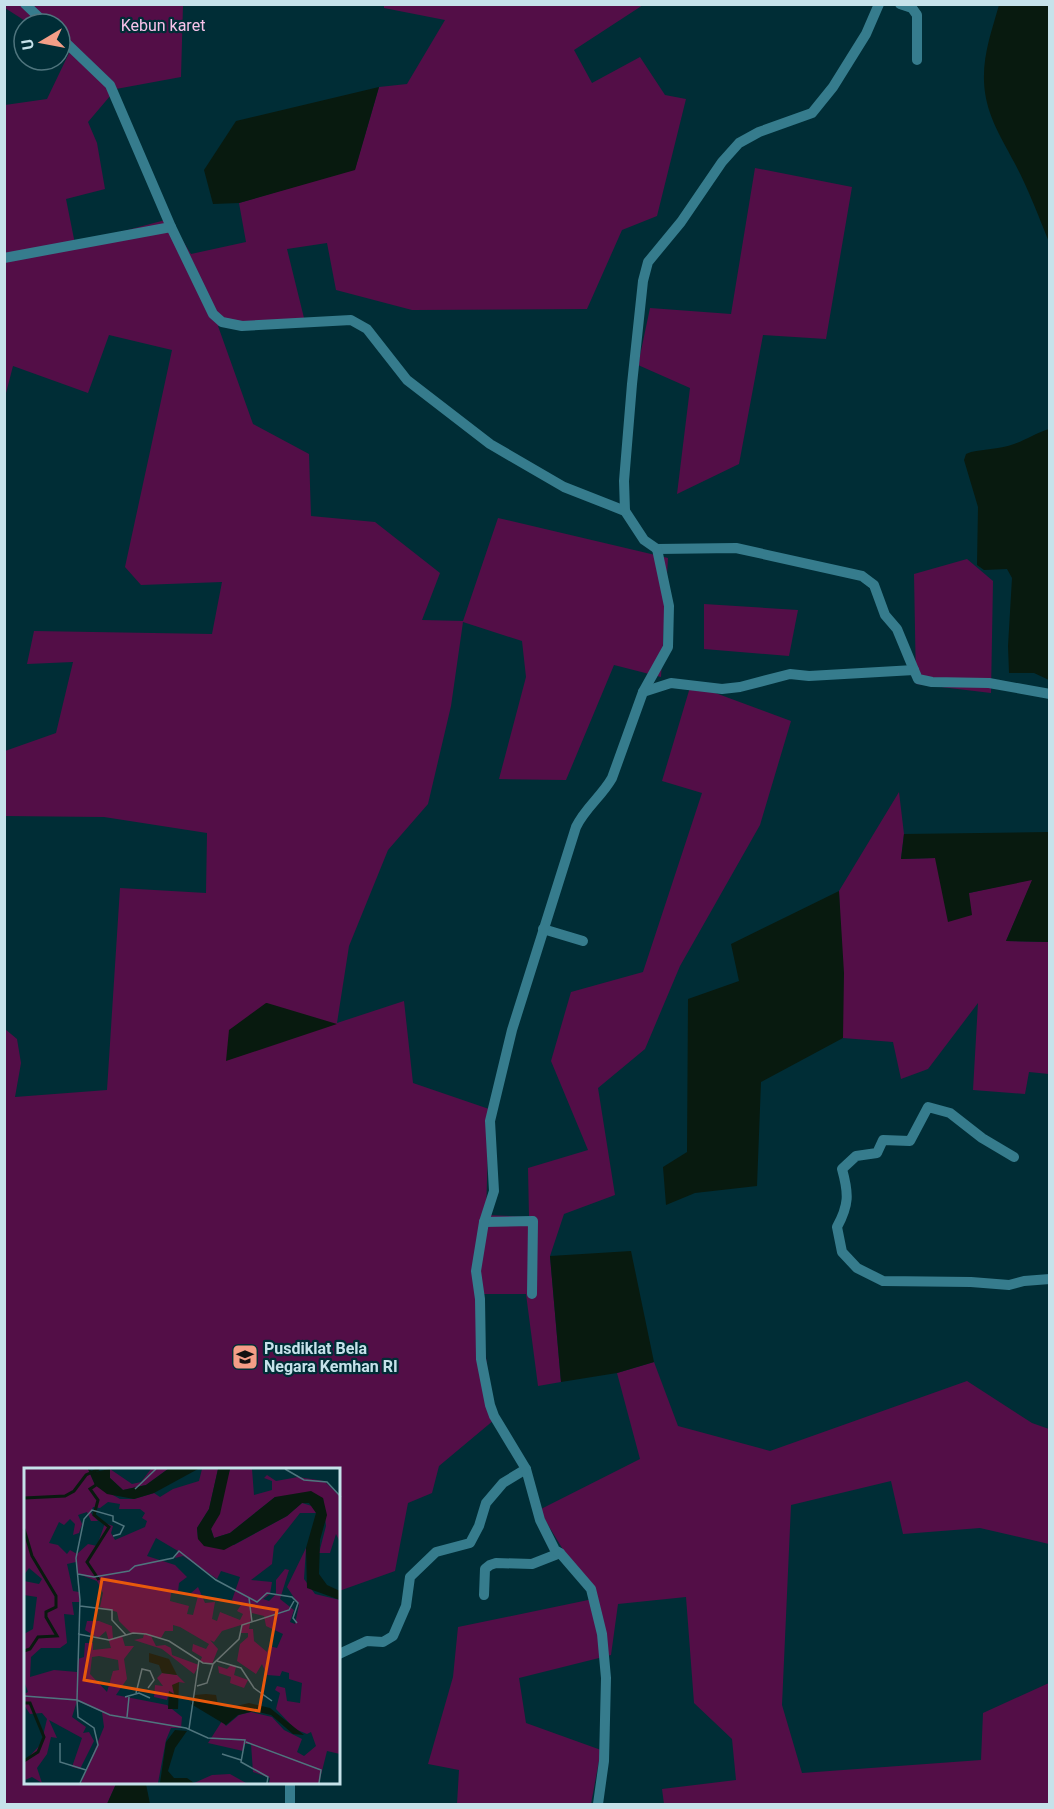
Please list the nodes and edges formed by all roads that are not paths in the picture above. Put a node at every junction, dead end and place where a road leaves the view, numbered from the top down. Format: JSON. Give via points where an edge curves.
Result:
{"nodes":[{"id":1,"x":879,"y":4,"type":"edge"},
{"id":2,"x":900,"y":4,"type":"edge"},
{"id":3,"x":72,"y":49,"type":"edge"},
{"id":4,"x":917,"y":60,"type":"dead end"},
{"id":5,"x":171,"y":227,"type":"junction"},
{"id":6,"x":4,"y":258,"type":"edge"},
{"id":7,"x":625,"y":511,"type":"junction"},
{"id":8,"x":657,"y":549,"type":"junction"},
{"id":9,"x":914,"y":670,"type":"junction"},
{"id":10,"x":643,"y":692,"type":"junction"},
{"id":11,"x":1050,"y":694,"type":"edge"},
{"id":12,"x":543,"y":929,"type":"junction"},
{"id":13,"x":583,"y":941,"type":"dead end"},
{"id":14,"x":1014,"y":1157,"type":"dead end"},
{"id":15,"x":483,"y":1222,"type":"junction"},
{"id":16,"x":1050,"y":1280,"type":"edge"},
{"id":17,"x":532,"y":1294,"type":"dead end"},
{"id":18,"x":526,"y":1469,"type":"junction"},
{"id":19,"x":560,"y":1553,"type":"junction"},
{"id":20,"x":484,"y":1595,"type":"dead end"},
{"id":21,"x":340,"y":1654,"type":"edge"},
{"id":22,"x":290,"y":1785,"type":"edge"},
{"id":23,"x":290,"y":1804,"type":"edge"},
{"id":24,"x":598,"y":1804,"type":"edge"}],
"edges":[{"from":1,"to":7,"type":"street","via":[[866,34],[812,113],[739,143],[648,262],[632,384]]},
{"from":2,"to":4,"type":"street","via":[[912,8],[917,15]]},
{"from":3,"to":5,"type":"street","via":[[110,85]]},
{"from":5,"to":6,"type":"street"},
{"from":5,"to":7,"type":"street","via":[[213,314],[222,322],[242,327],[351,320],[367,329],[407,380],[490,444],[564,488]]},
{"from":7,"to":8,"type":"street","via":[[644,540]]},
{"from":8,"to":9,"type":"street","via":[[736,548],[862,576],[874,585]]},
{"from":8,"to":10,"type":"street","via":[[669,606],[668,647]]},
{"from":9,"to":10,"type":"street","via":[[790,674],[722,689],[671,683]]},
{"from":9,"to":11,"type":"street","via":[[918,679],[932,682],[989,683]]},
{"from":10,"to":12,"type":"street","via":[[612,778],[576,827]]},
{"from":12,"to":13,"type":"street"},
{"from":12,"to":15,"type":"street","via":[[512,1030],[490,1121],[494,1191]]},
{"from":14,"to":16,"type":"street","via":[[950,1113],[928,1107],[910,1141],[883,1140],[877,1153],[856,1156],[842,1169],[847,1187],[846,1210],[837,1227],[842,1252],[857,1268],[883,1281],[1009,1285]]},
{"from":15,"to":17,"type":"street","via":[[533,1221]]},
{"from":15,"to":18,"type":"street","via":[[476,1271],[483,1370],[494,1416]]},
{"from":18,"to":19,"type":"street","via":[[540,1520]]},
{"from":18,"to":21,"type":"street","via":[[503,1483],[486,1503],[470,1544],[436,1552],[410,1577],[406,1606],[393,1636],[384,1642],[367,1641]]},
{"from":19,"to":20,"type":"street","via":[[532,1564],[490,1565],[485,1569]]},
{"from":19,"to":24,"type":"street","via":[[591,1589],[602,1634],[606,1678],[604,1761]]},
{"from":22,"to":23,"type":"street"}]}
